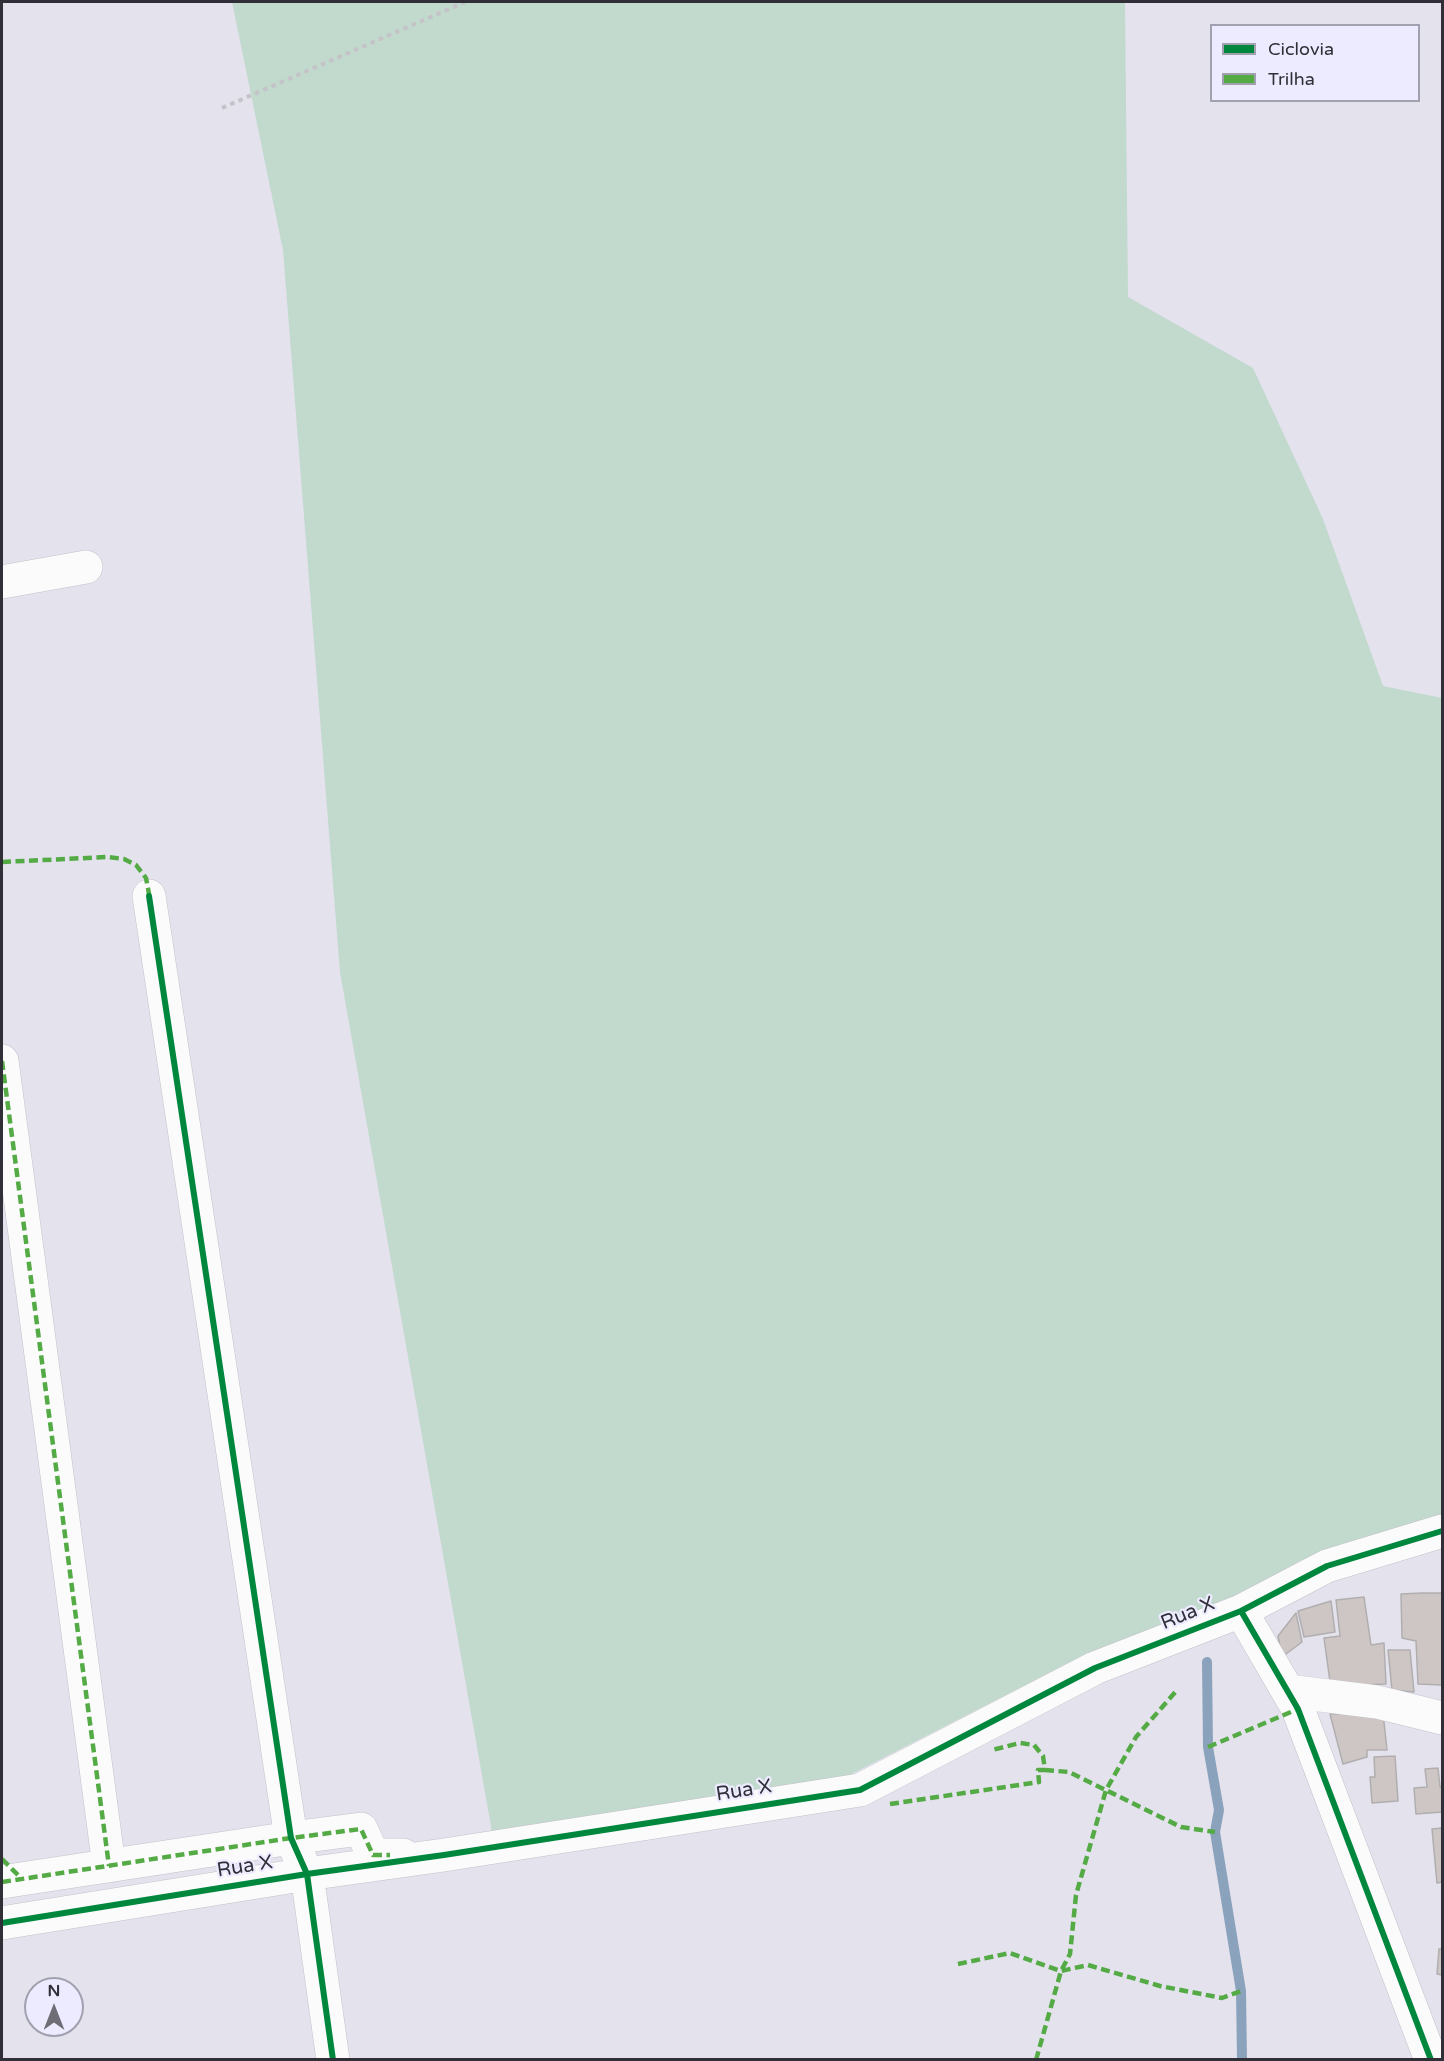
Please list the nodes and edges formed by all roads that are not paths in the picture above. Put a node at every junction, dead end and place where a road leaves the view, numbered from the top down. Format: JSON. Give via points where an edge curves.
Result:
{"nodes":[{"id":1,"x":86,"y":567,"type":"dead end"},
{"id":2,"x":2,"y":582,"type":"edge"},
{"id":3,"x":149,"y":896,"type":"dead end"},
{"id":4,"x":2,"y":1061,"type":"edge"},
{"id":5,"x":1443,"y":1532,"type":"edge"},
{"id":6,"x":1241,"y":1611,"type":"junction"},
{"id":7,"x":1288,"y":1691,"type":"junction"},
{"id":8,"x":1443,"y":1718,"type":"edge"},
{"id":9,"x":291,"y":1838,"type":"junction"},
{"id":10,"x":444,"y":1855,"type":"junction"},
{"id":11,"x":109,"y":1866,"type":"junction"},
{"id":12,"x":8,"y":1874,"type":"edge"},
{"id":13,"x":307,"y":1874,"type":"junction"},
{"id":14,"x":2,"y":1923,"type":"edge"},
{"id":15,"x":333,"y":2060,"type":"edge"},
{"id":16,"x":1431,"y":2060,"type":"edge"}],
"edges":[{"from":1,"to":2,"type":"street"},
{"from":3,"to":9,"type":"street"},
{"from":4,"to":11,"type":"street"},
{"from":5,"to":6,"type":"street","name":"Rua X","via":[[1327,1566]]},
{"from":6,"to":7,"type":"street"},
{"from":6,"to":10,"type":"street","name":"Rua X","via":[[1095,1668],[860,1790]]},
{"from":7,"to":8,"type":"street","via":[[1377,1702]]},
{"from":7,"to":16,"type":"street"},
{"from":9,"to":10,"type":"street","name":"Rua X","via":[[361,1829],[373,1855]]},
{"from":9,"to":11,"type":"street","name":"Rua X"},
{"from":9,"to":13,"type":"street"},
{"from":10,"to":13,"type":"street","name":"Rua X"},
{"from":11,"to":12,"type":"street","name":"Rua X"},
{"from":13,"to":14,"type":"street","name":"Rua X"},
{"from":13,"to":15,"type":"street"}]}
